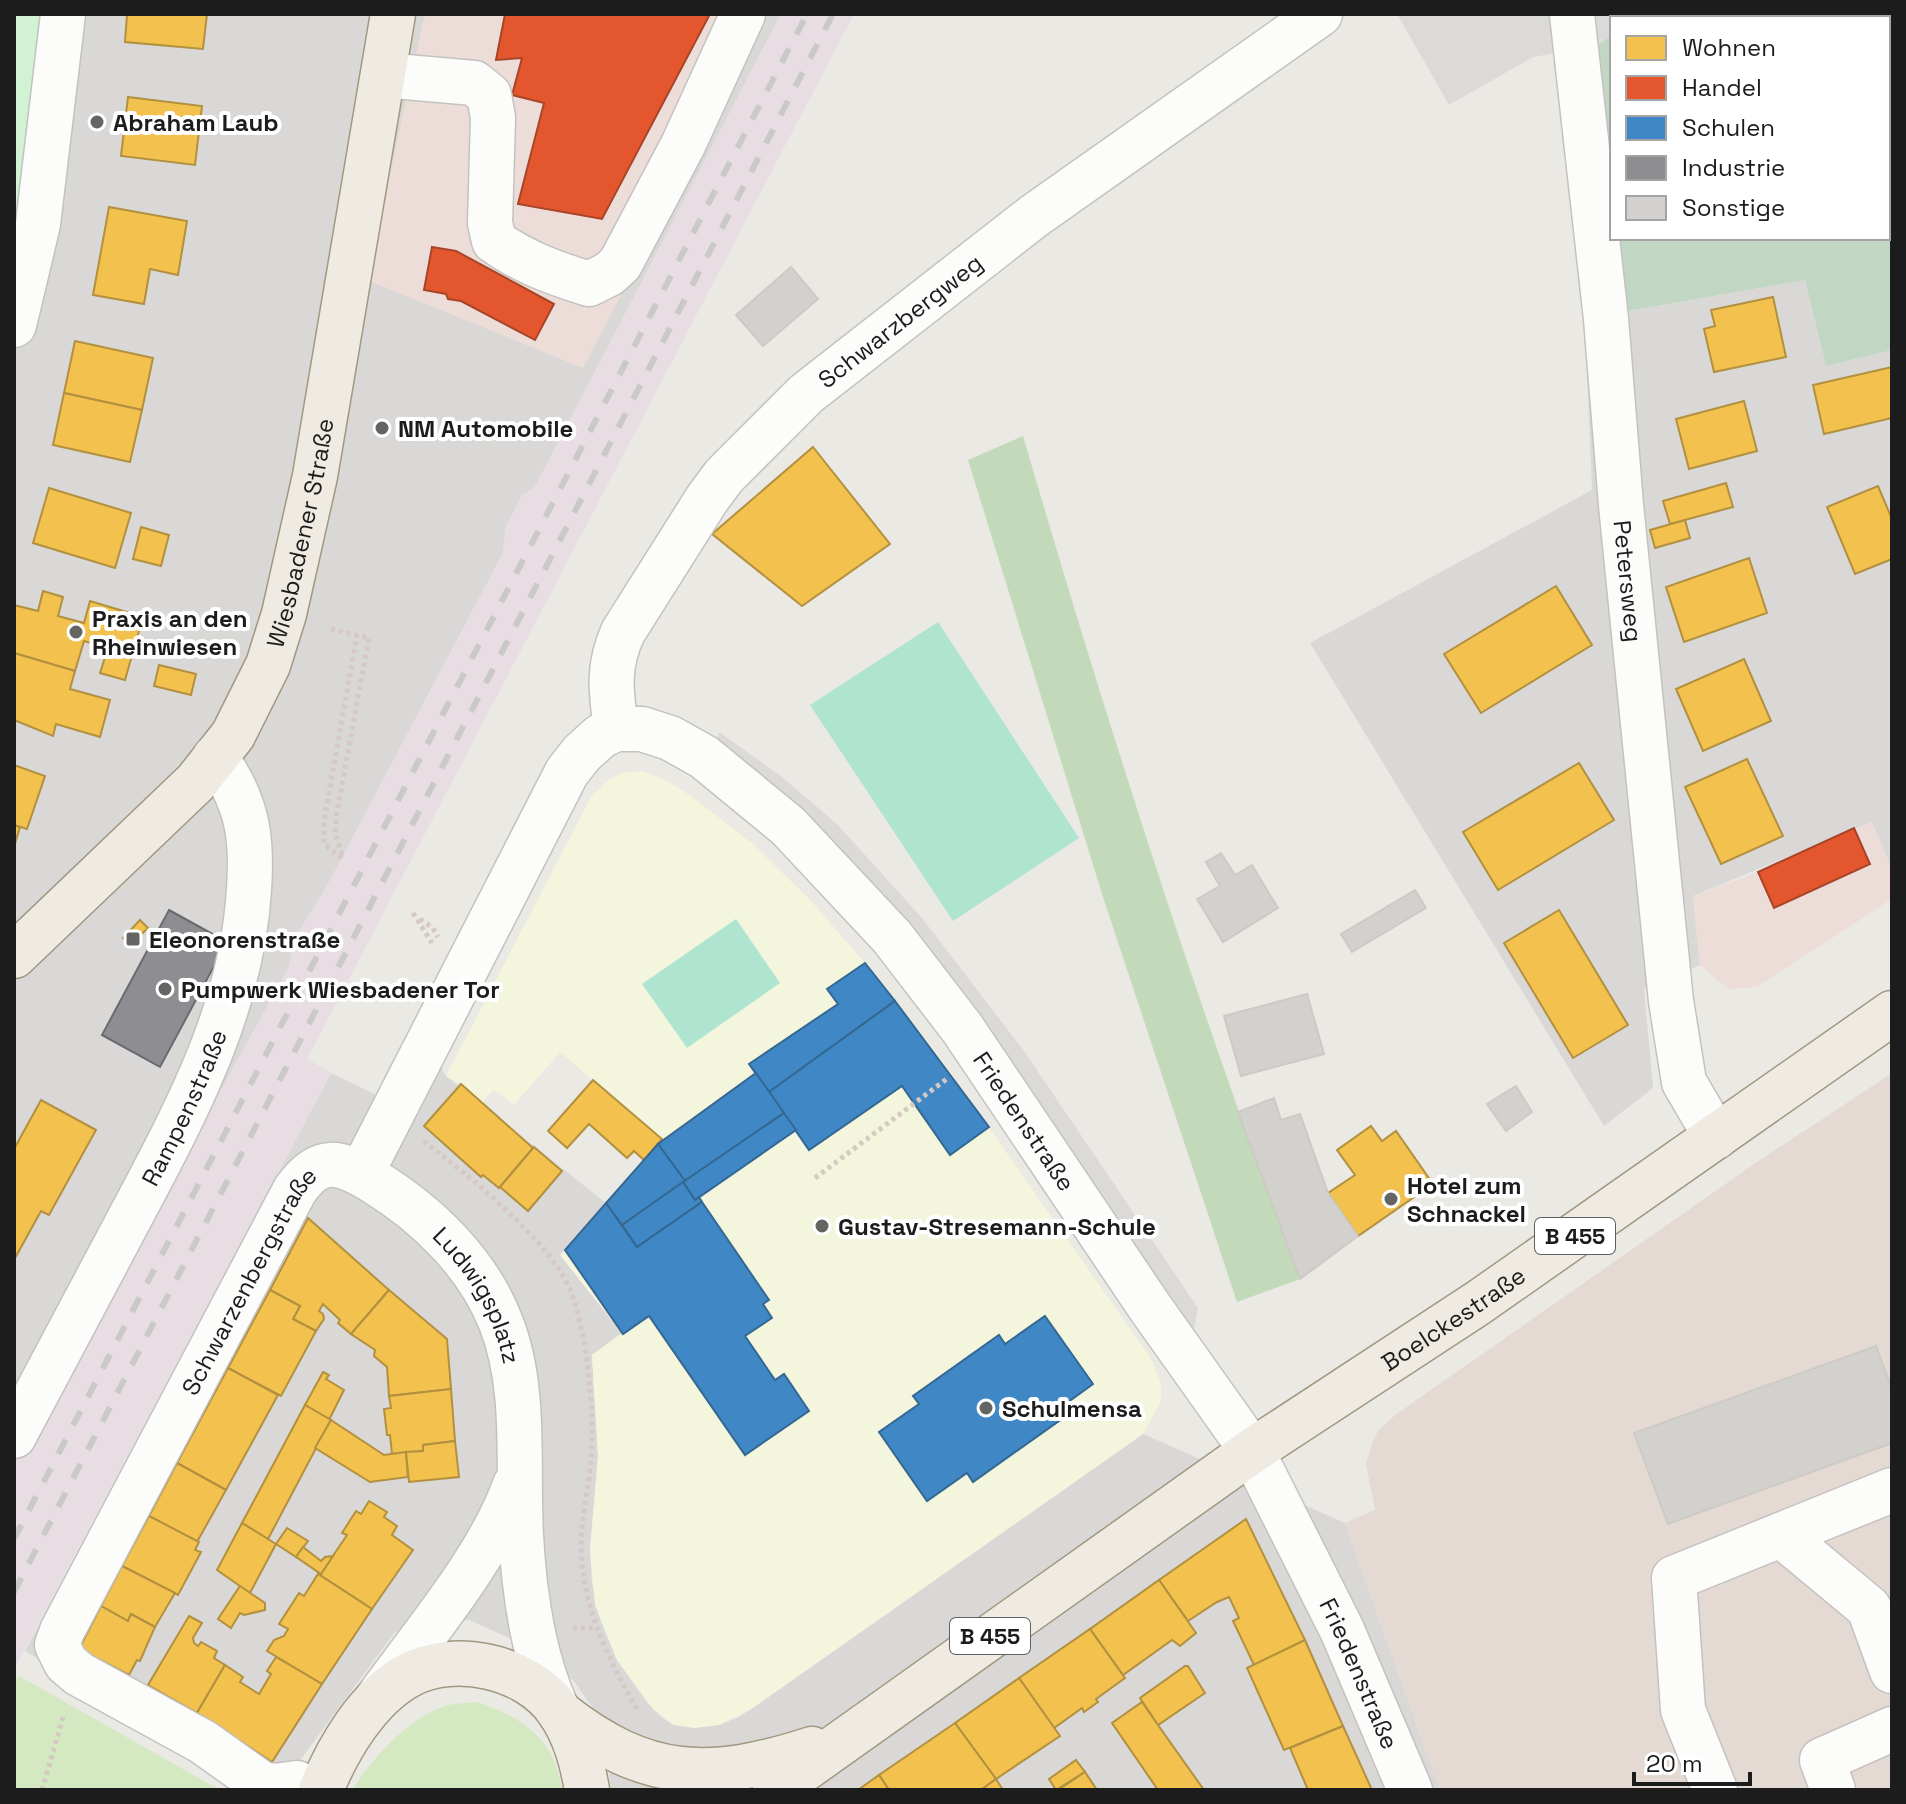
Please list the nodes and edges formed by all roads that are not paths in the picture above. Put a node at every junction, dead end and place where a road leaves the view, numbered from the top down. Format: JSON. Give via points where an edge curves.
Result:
{"nodes":[{"id":1,"x":63,"y":14,"type":"edge"},
{"id":2,"x":393,"y":14,"type":"edge"},
{"id":3,"x":743,"y":14,"type":"edge"},
{"id":4,"x":1320,"y":14,"type":"edge"},
{"id":5,"x":1572,"y":14,"type":"edge"},
{"id":6,"x":383,"y":75,"type":"junction"},
{"id":7,"x":14,"y":325,"type":"edge"},
{"id":8,"x":616,"y":729,"type":"junction"},
{"id":9,"x":215,"y":757,"type":"junction"},
{"id":10,"x":14,"y":956,"type":"edge"},
{"id":11,"x":1892,"y":1013,"type":"edge"},
{"id":12,"x":1716,"y":1137,"type":"junction"},
{"id":13,"x":361,"y":1174,"type":"junction"},
{"id":14,"x":14,"y":1436,"type":"edge"},
{"id":15,"x":1252,"y":1451,"type":"junction"},
{"id":16,"x":520,"y":1459,"type":"junction"},
{"id":17,"x":1892,"y":1490,"type":"edge"},
{"id":18,"x":1781,"y":1535,"type":"junction"},
{"id":19,"x":1881,"y":1596,"type":"edge"},
{"id":20,"x":1892,"y":1671,"type":"edge"},
{"id":21,"x":370,"y":1708,"type":"junction"},
{"id":22,"x":558,"y":1710,"type":"junction"},
{"id":23,"x":1892,"y":1729,"type":"edge"},
{"id":24,"x":853,"y":1736,"type":"junction"},
{"id":25,"x":303,"y":1788,"type":"edge"},
{"id":26,"x":587,"y":1790,"type":"edge"},
{"id":27,"x":775,"y":1790,"type":"edge"},
{"id":28,"x":1410,"y":1790,"type":"edge"},
{"id":29,"x":1715,"y":1790,"type":"edge"},
{"id":30,"x":1833,"y":1790,"type":"edge"}],
"edges":[{"from":1,"to":7,"type":"street","via":[[38,224]]},
{"from":2,"to":6,"type":"main road","name":"Wiesbadener Straße"},
{"from":3,"to":6,"type":"street","via":[[620,264],[589,284],[516,257],[494,241],[489,95],[474,83]]},
{"from":4,"to":8,"type":"street","name":"Schwarzbergweg","via":[[988,251],[806,394],[761,438],[707,499],[623,632],[613,653],[610,684]]},
{"from":5,"to":12,"type":"street","name":"Petersweg","via":[[1671,1001],[1684,1082]]},
{"from":6,"to":9,"type":"main road","name":"Wiesbadener Straße","via":[[315,476],[284,614],[251,701]]},
{"from":8,"to":13,"type":"street","name":"Schwarzenbergstraße","via":[[591,744],[567,772]]},
{"from":8,"to":15,"type":"street","name":"Friedenstraße","via":[[642,729],[704,757],[788,826],[892,937],[962,1028]]},
{"from":9,"to":10,"type":"main road","name":"Wiesbadener Straße","via":[[196,782]]},
{"from":9,"to":14,"type":"street","name":"Rampenstraße","via":[[242,807],[250,873],[247,919],[220,1030],[166,1149]]},
{"from":11,"to":12,"type":"main road","name":"Boelckestraße","number":"B 455"},
{"from":12,"to":15,"type":"main road","name":"Boelckestraße","number":"B 455"},
{"from":13,"to":16,"type":"street","name":"Ludwigsplatz","via":[[427,1220],[484,1288],[510,1353]]},
{"from":13,"to":25,"type":"street","name":"Schwarzenbergstraße","via":[[326,1165],[315,1168],[295,1190],[57,1645],[79,1674],[203,1742],[262,1784]]},
{"from":15,"to":24,"type":"main road","name":"Boelckestraße","number":"B 455"},
{"from":15,"to":28,"type":"street","name":"Friedenstraße","via":[[1342,1630]]},
{"from":16,"to":21,"type":"street","name":"Ludwigsplatz","via":[[515,1486],[480,1555]]},
{"from":16,"to":22,"type":"street","name":"Ludwigsplatz","via":[[530,1616],[546,1684]]},
{"from":17,"to":18,"type":"street"},
{"from":18,"to":19,"type":"street"},
{"from":18,"to":29,"type":"street","via":[[1674,1578],[1683,1710]]},
{"from":19,"to":20,"type":"street"},
{"from":21,"to":22,"type":"main road","name":"Ludwigsplatz","number":"B 455","via":[[407,1676],[452,1663],[513,1676]]},
{"from":21,"to":25,"type":"main road","number":"B 455"},
{"from":22,"to":24,"type":"main road","number":"B 455","via":[[602,1744],[657,1766],[684,1770],[765,1764]]},
{"from":22,"to":26,"type":"main road","name":"Ludwigsplatz","number":"B 455","via":[[573,1736]]},
{"from":23,"to":30,"type":"street","via":[[1822,1760]]},
{"from":24,"to":27,"type":"main road","number":"B 455"}]}
